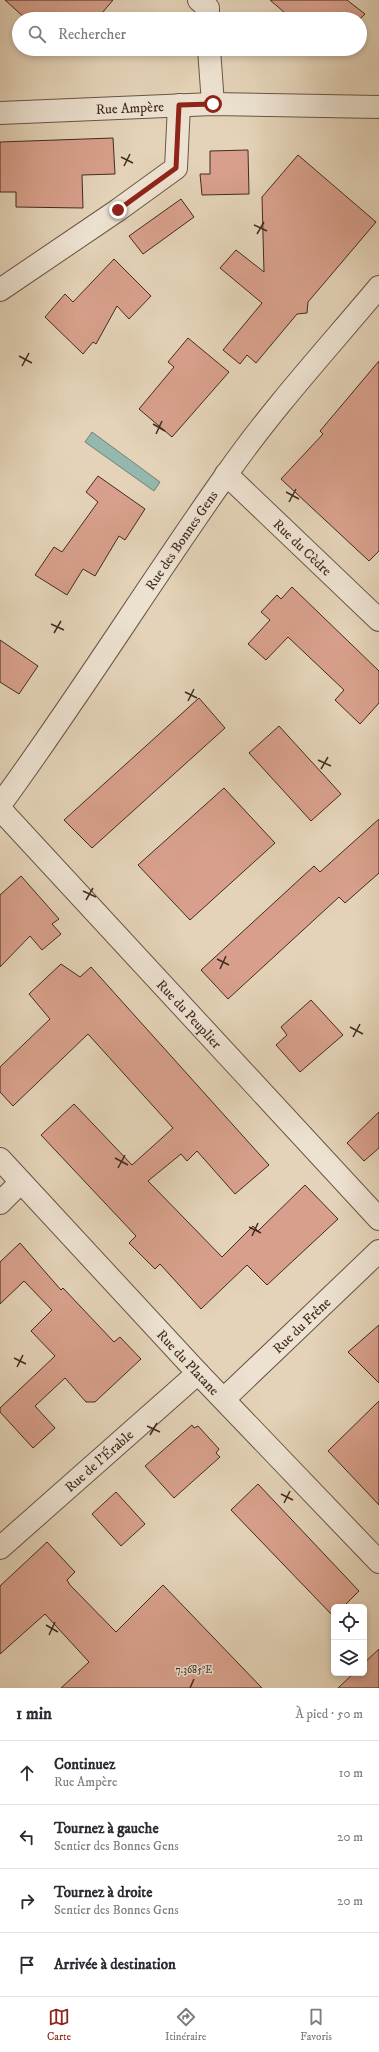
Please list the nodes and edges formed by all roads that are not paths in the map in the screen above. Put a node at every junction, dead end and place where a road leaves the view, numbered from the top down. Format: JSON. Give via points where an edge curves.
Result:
{"nodes":[{"id":1,"x":199,"y":0,"type":"edge"},
{"id":2,"x":208,"y":12,"type":"edge"},
{"id":3,"x":210,"y":56,"type":"edge"},
{"id":4,"x":213,"y":104,"type":"junction"},
{"id":5,"x":179,"y":105,"type":"junction"},
{"id":6,"x":379,"y":107,"type":"edge"},
{"id":7,"x":0,"y":113,"type":"edge"},
{"id":8,"x":379,"y":287,"type":"edge"},
{"id":9,"x":0,"y":290,"type":"edge"},
{"id":10,"x":226,"y":474,"type":"junction"},
{"id":11,"x":379,"y":620,"type":"edge"},
{"id":12,"x":0,"y":805,"type":"edge"},
{"id":13,"x":0,"y":809,"type":"edge"},
{"id":14,"x":0,"y":1159,"type":"edge"},
{"id":15,"x":21,"y":1182,"type":"junction"},
{"id":16,"x":0,"y":1203,"type":"edge"},
{"id":17,"x":379,"y":1219,"type":"edge"},
{"id":18,"x":379,"y":1251,"type":"edge"},
{"id":19,"x":198,"y":1373,"type":"junction"},
{"id":20,"x":224,"y":1399,"type":"junction"},
{"id":21,"x":0,"y":1548,"type":"edge"},
{"id":22,"x":379,"y":1562,"type":"edge"}],
"edges":[{"from":1,"to":2,"type":"street","via":[[208,8]]},
{"from":3,"to":4,"type":"street"},
{"from":4,"to":5,"type":"street","name":"Rue Ampère"},
{"from":4,"to":6,"type":"street","name":"Rue Ampère"},
{"from":5,"to":7,"type":"street","name":"Rue Ampère"},
{"from":5,"to":9,"type":"street","via":[[176,168]]},
{"from":8,"to":10,"type":"street","name":"Rue des Bonnes Gens","via":[[270,416]]},
{"from":10,"to":11,"type":"street","name":"Rue du Cèdre"},
{"from":10,"to":12,"type":"street","name":"Rue des Bonnes Gens","via":[[46,742]]},
{"from":13,"to":17,"type":"street","name":"Rue du Peuplier"},
{"from":14,"to":15,"type":"street","name":"Rue du Platane"},
{"from":15,"to":16,"type":"street"},
{"from":15,"to":19,"type":"street","name":"Rue du Platane"},
{"from":18,"to":20,"type":"street","name":"Rue du Frêne"},
{"from":19,"to":20,"type":"street","name":"Rue du Platane"},
{"from":19,"to":21,"type":"street","name":"Rue de l'Érable"},
{"from":20,"to":22,"type":"street","name":"Rue du Platane"}]}
